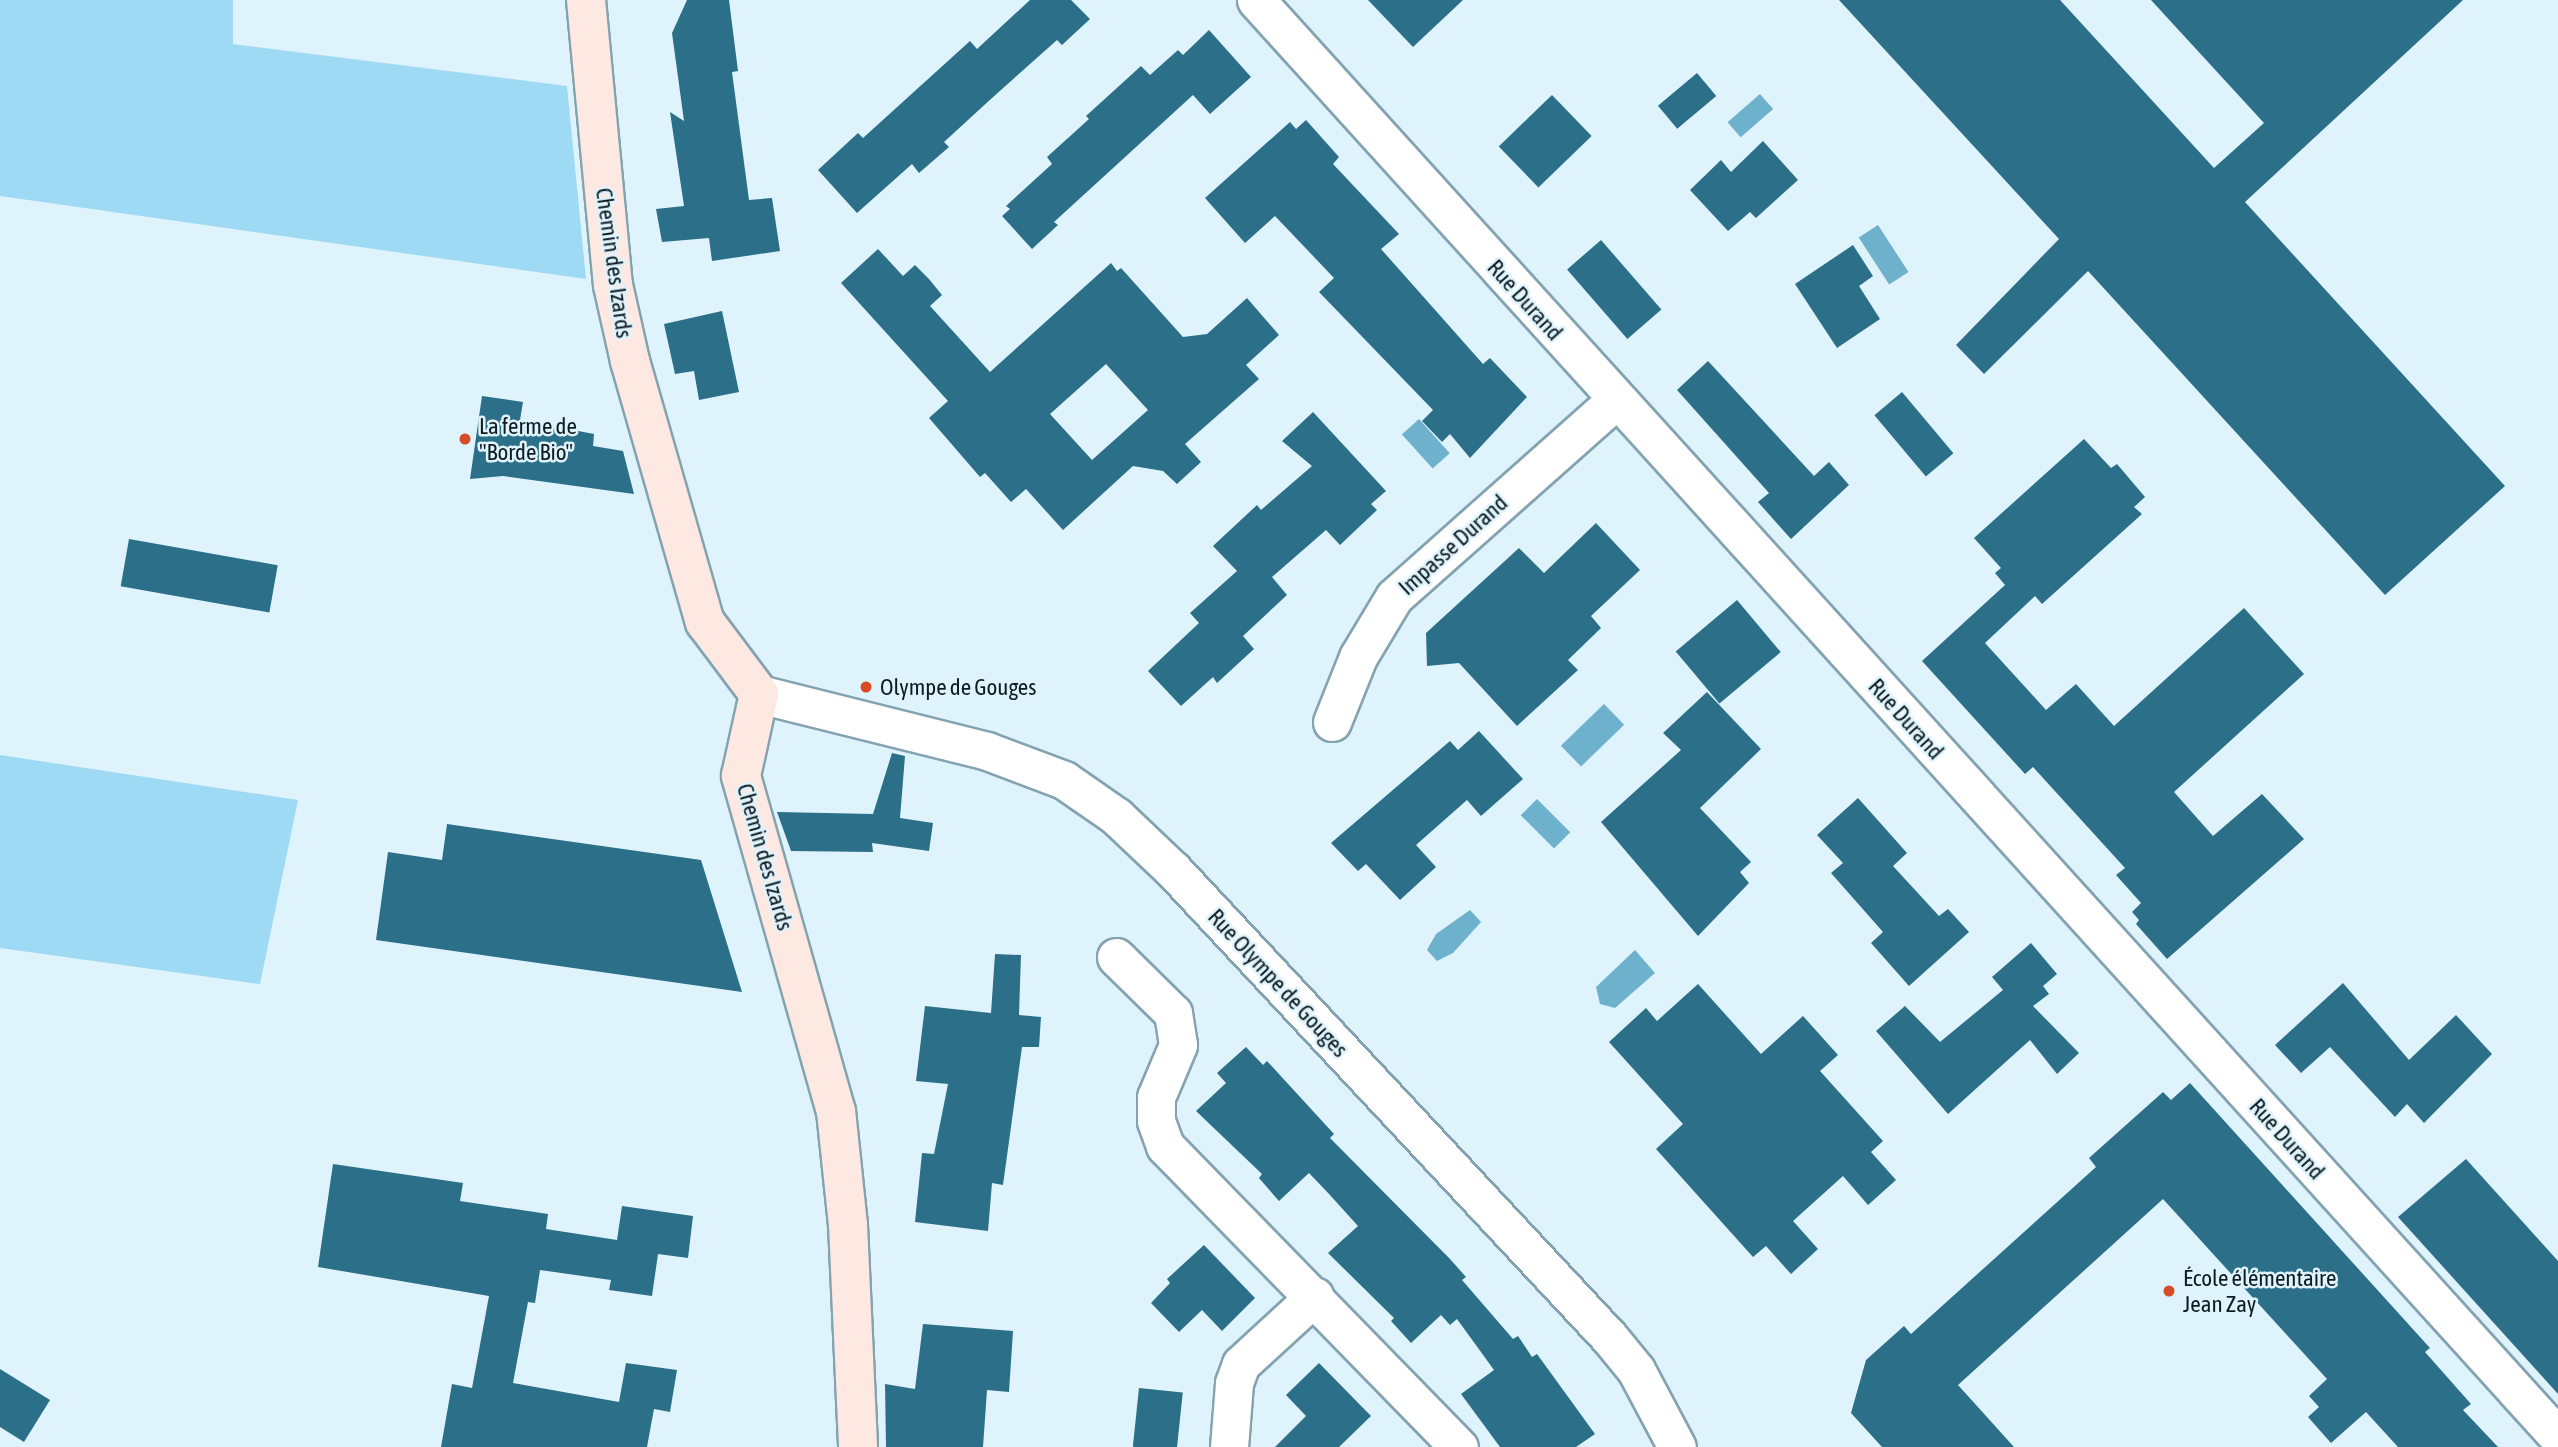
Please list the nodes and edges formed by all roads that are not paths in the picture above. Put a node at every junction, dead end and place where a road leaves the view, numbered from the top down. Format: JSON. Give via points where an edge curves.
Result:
{"nodes":[{"id":1,"x":586,"y":0,"type":"edge"},
{"id":2,"x":1256,"y":0,"type":"edge"},
{"id":3,"x":1615,"y":401,"type":"junction"},
{"id":4,"x":759,"y":694,"type":"junction"},
{"id":5,"x":1332,"y":722,"type":"dead end"},
{"id":6,"x":1116,"y":957,"type":"dead end"},
{"id":7,"x":1315,"y":1296,"type":"junction"},
{"id":8,"x":2558,"y":1437,"type":"edge"},
{"id":9,"x":858,"y":1447,"type":"edge"},
{"id":10,"x":1228,"y":1447,"type":"edge"},
{"id":11,"x":1460,"y":1447,"type":"edge"},
{"id":12,"x":1677,"y":1447,"type":"edge"}],
"edges":[{"from":1,"to":4,"type":"street","name":"Chemin des Izards","via":[[612,285],[630,361],[705,622]]},
{"from":2,"to":3,"type":"street","name":"Rue Durand"},
{"from":3,"to":5,"type":"street","name":"Impasse Durand","via":[[1394,597],[1358,657]]},
{"from":3,"to":8,"type":"street","name":"Rue Durand"},
{"from":4,"to":9,"type":"street","name":"Chemin des Izards","via":[[741,776],[836,1111],[849,1238]]},
{"from":4,"to":12,"type":"street","name":"Rue Olympe de Gouges","via":[[987,751],[1064,780],[1116,816],[1173,870],[1609,1338],[1636,1370]]},
{"from":6,"to":7,"type":"street","via":[[1173,1013],[1178,1045],[1156,1097],[1156,1121],[1165,1146]]},
{"from":7,"to":10,"type":"street","via":[[1241,1364],[1234,1383]]},
{"from":7,"to":11,"type":"street"}]}
